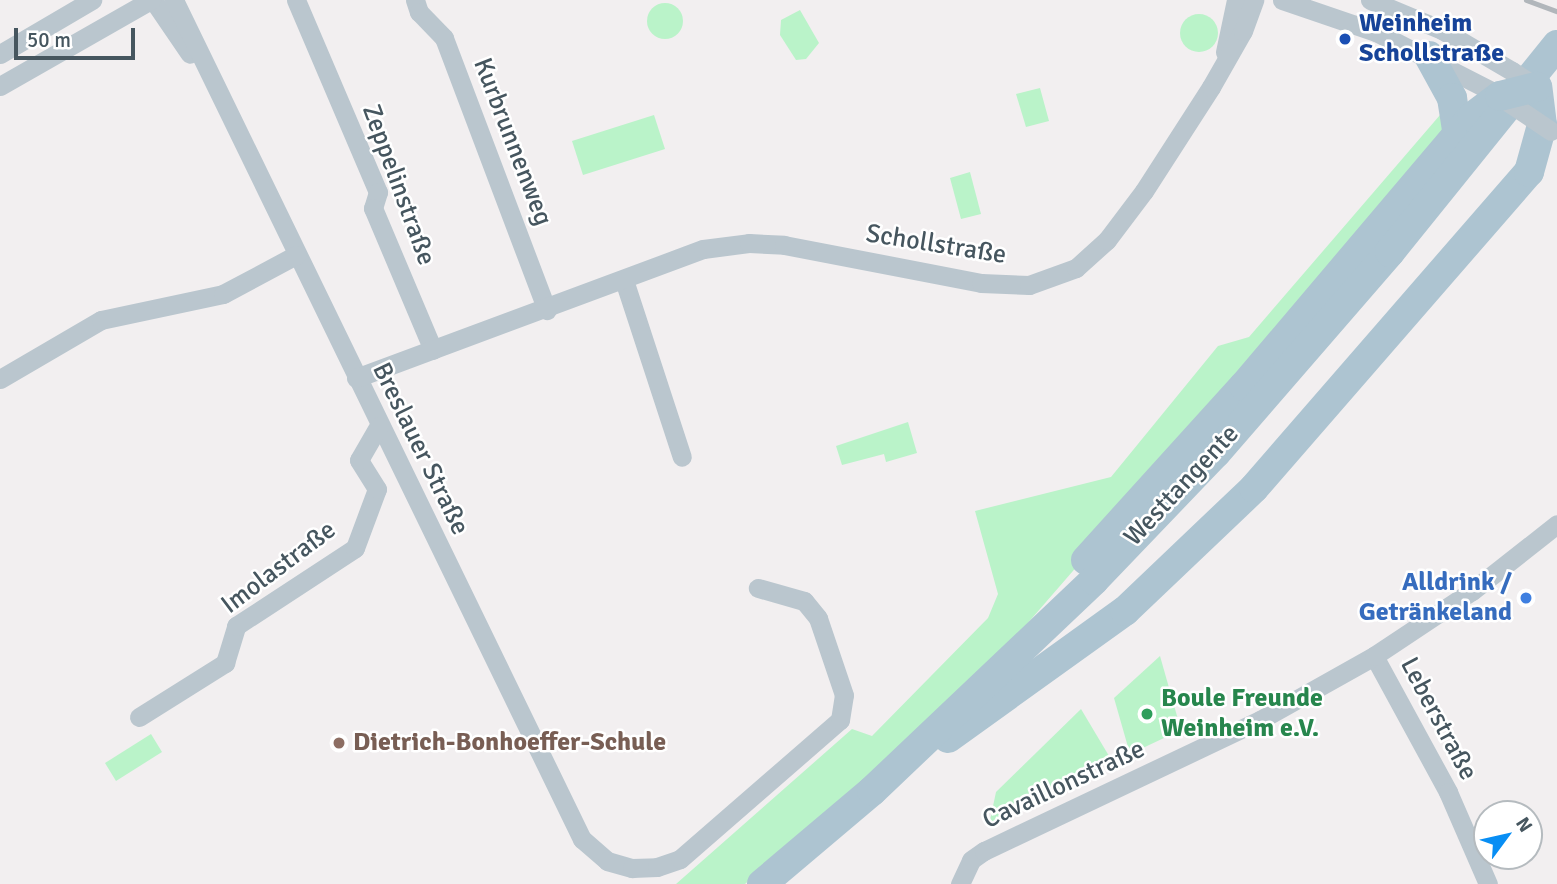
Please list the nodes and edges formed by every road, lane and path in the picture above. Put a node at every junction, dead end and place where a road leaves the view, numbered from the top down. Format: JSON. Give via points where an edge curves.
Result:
{"nodes":[{"id":1,"x":92,"y":0,"type":"edge"},
{"id":2,"x":152,"y":0,"type":"edge"},
{"id":3,"x":174,"y":0,"type":"edge"},
{"id":4,"x":296,"y":0,"type":"edge"},
{"id":5,"x":415,"y":0,"type":"edge"},
{"id":6,"x":1236,"y":0,"type":"edge"},
{"id":7,"x":1254,"y":0,"type":"edge"},
{"id":8,"x":1283,"y":0,"type":"edge"},
{"id":9,"x":1370,"y":0,"type":"edge"},
{"id":10,"x":1557,"y":45,"type":"edge"},
{"id":11,"x":0,"y":54,"type":"edge"},
{"id":12,"x":1429,"y":56,"type":"junction"},
{"id":13,"x":1223,"y":63,"type":"junction"},
{"id":14,"x":211,"y":83,"type":"junction"},
{"id":15,"x":0,"y":86,"type":"edge"},
{"id":16,"x":1530,"y":119,"type":"edge"},
{"id":17,"x":1458,"y":134,"type":"junction"},
{"id":18,"x":296,"y":254,"type":"junction"},
{"id":19,"x":624,"y":280,"type":"junction"},
{"id":20,"x":547,"y":310,"type":"junction"},
{"id":21,"x":433,"y":350,"type":"junction"},
{"id":22,"x":356,"y":378,"type":"junction"},
{"id":23,"x":0,"y":379,"type":"edge"},
{"id":24,"x":379,"y":426,"type":"junction"},
{"id":25,"x":682,"y":457,"type":"dead end"},
{"id":26,"x":1557,"y":524,"type":"edge"},
{"id":27,"x":758,"y":588,"type":"dead end"},
{"id":28,"x":1374,"y":656,"type":"junction"},
{"id":29,"x":977,"y":689,"type":"junction"},
{"id":30,"x":139,"y":717,"type":"dead end"},
{"id":31,"x":872,"y":791,"type":"junction"},
{"id":32,"x":762,"y":884,"type":"edge"},
{"id":33,"x":960,"y":884,"type":"edge"},
{"id":34,"x":1488,"y":884,"type":"edge"}],
"edges":[{"from":1,"to":11,"type":"street"},
{"from":2,"to":14,"type":"street","name":"Breslauer Straße"},
{"from":2,"to":15,"type":"street"},
{"from":3,"to":14,"type":"street","name":"Breslauer Straße"},
{"from":4,"to":21,"type":"street","name":"Zeppelinstraße","via":[[378,192],[373,208]]},
{"from":5,"to":20,"type":"street","name":"Kurbrunnenweg","via":[[419,12],[444,38]]},
{"from":6,"to":13,"type":"street","name":"Schollstraße"},
{"from":7,"to":13,"type":"street","name":"Schollstraße","via":[[1243,31]]},
{"from":8,"to":12,"type":"street"},
{"from":9,"to":16,"type":"street","via":[[1442,30]]},
{"from":10,"to":29,"type":"main road","name":"Westtangente","via":[[1381,262],[1216,453],[1094,580]]},
{"from":12,"to":16,"type":"street"},
{"from":12,"to":17,"type":"main road","via":[[1452,98]]},
{"from":13,"to":19,"type":"street","name":"Schollstraße","via":[[1129,213],[1076,268],[1029,285],[981,283],[784,245],[749,243],[703,249]]},
{"from":14,"to":18,"type":"street","name":"Breslauer Straße"},
{"from":16,"to":17,"type":"main road"},
{"from":16,"to":31,"type":"main road","via":[[1254,488],[1125,611]]},
{"from":17,"to":29,"type":"main road"},
{"from":18,"to":22,"type":"street","name":"Breslauer Straße"},
{"from":18,"to":23,"type":"street","via":[[223,294],[101,320]]},
{"from":19,"to":20,"type":"street","name":"Schollstraße"},
{"from":19,"to":25,"type":"street"},
{"from":20,"to":21,"type":"street","name":"Schollstraße"},
{"from":21,"to":22,"type":"street","name":"Schollstraße"},
{"from":22,"to":24,"type":"street","name":"Breslauer Straße"},
{"from":24,"to":27,"type":"street","name":"Breslauer Straße","via":[[582,839],[607,861],[632,868],[657,867],[680,859],[840,720],[844,695],[812,609],[785,592]]},
{"from":24,"to":30,"type":"street","name":"Imolastraße","via":[[359,460],[377,489],[355,548],[236,626],[225,663]]},
{"from":26,"to":28,"type":"street","name":"Cavaillonstraße","via":[[1472,591]]},
{"from":28,"to":33,"type":"street","name":"Cavaillonstraße","via":[[1238,732],[984,851],[971,860]]},
{"from":28,"to":34,"type":"street","name":"Leberstraße","via":[[1448,792]]},
{"from":29,"to":31,"type":"main road","name":"Westtangente"},
{"from":31,"to":32,"type":"main road","name":"Westtangente"}]}
